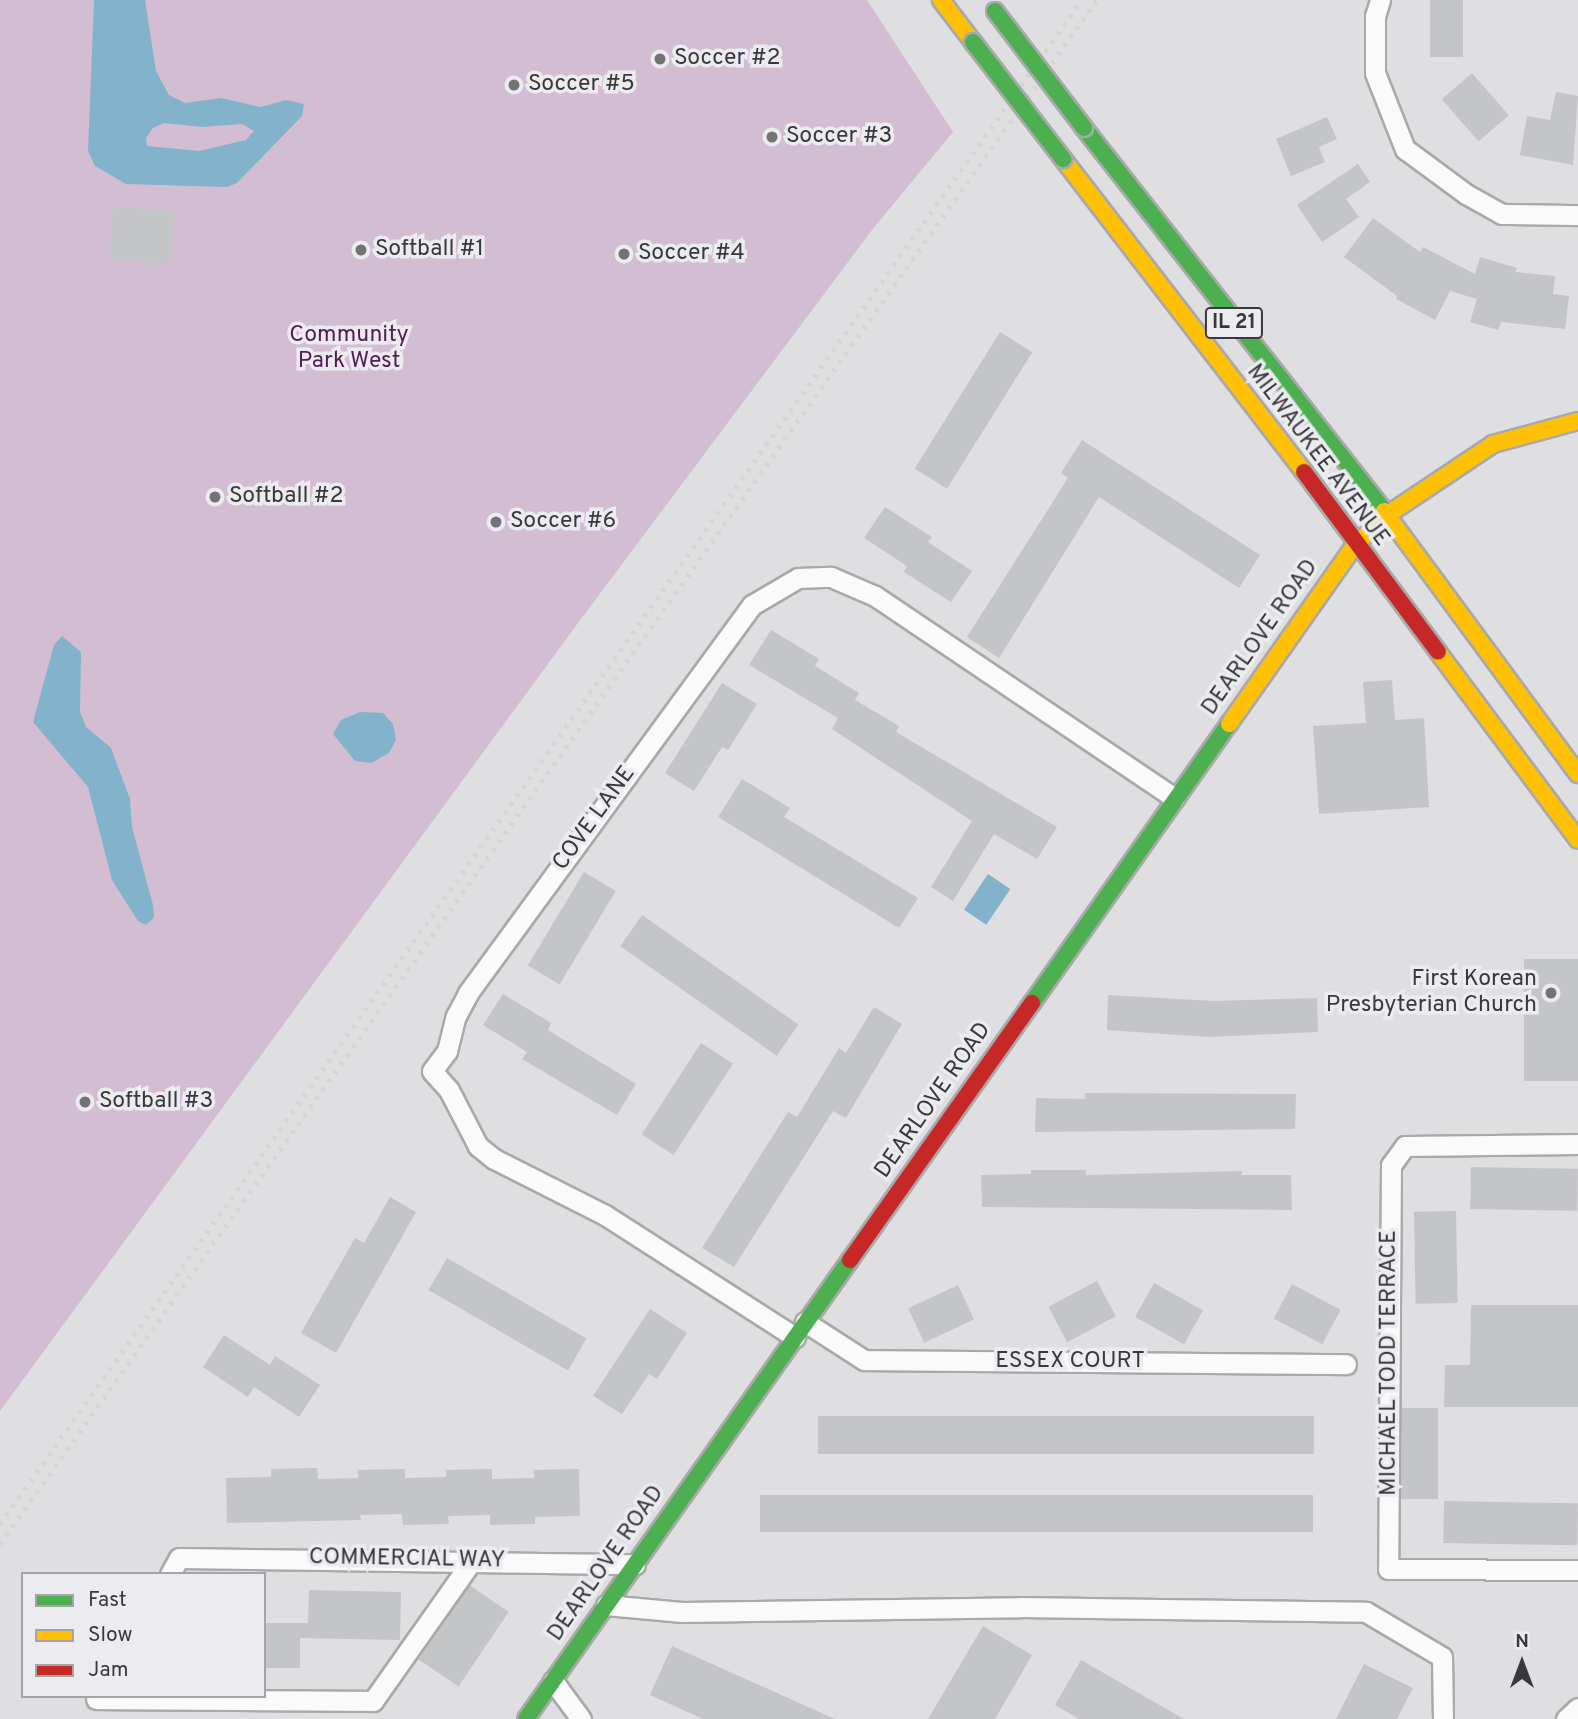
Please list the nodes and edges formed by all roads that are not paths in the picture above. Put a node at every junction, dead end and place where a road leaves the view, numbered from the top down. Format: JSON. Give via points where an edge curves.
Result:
{"nodes":[{"id":1,"x":941,"y":0,"type":"edge"},
{"id":2,"x":1380,"y":0,"type":"edge"},
{"id":3,"x":990,"y":6,"type":"edge"},
{"id":4,"x":1578,"y":215,"type":"edge"},
{"id":5,"x":1578,"y":421,"type":"edge"},
{"id":6,"x":1387,"y":515,"type":"junction"},
{"id":7,"x":1356,"y":545,"type":"junction"},
{"id":8,"x":1578,"y":774,"type":"edge"},
{"id":9,"x":1174,"y":798,"type":"junction"},
{"id":10,"x":1578,"y":840,"type":"edge"},
{"id":11,"x":1578,"y":1144,"type":"edge"},
{"id":12,"x":800,"y":1330,"type":"junction"},
{"id":13,"x":1346,"y":1364,"type":"dead end"},
{"id":14,"x":473,"y":1559,"type":"junction"},
{"id":15,"x":635,"y":1564,"type":"junction"},
{"id":16,"x":174,"y":1566,"type":"edge"},
{"id":17,"x":1578,"y":1570,"type":"edge"},
{"id":18,"x":606,"y":1605,"type":"junction"},
{"id":19,"x":553,"y":1681,"type":"junction"},
{"id":20,"x":207,"y":1698,"type":"edge"},
{"id":21,"x":1578,"y":1708,"type":"edge"},
{"id":22,"x":526,"y":1719,"type":"edge"},
{"id":23,"x":581,"y":1719,"type":"edge"},
{"id":24,"x":1443,"y":1719,"type":"edge"},
{"id":25,"x":1566,"y":1719,"type":"edge"}],
"edges":[{"from":1,"to":7,"type":"main road","name":"MILWAUKEE AVENUE","number":"IL 21","bridge":true},
{"from":2,"to":4,"type":"street","via":[[1375,16],[1375,73],[1405,149],[1502,214]]},
{"from":3,"to":6,"type":"main road","name":"MILWAUKEE AVENUE","number":"IL 21","bridge":true},
{"from":5,"to":6,"type":"main road","name":"DEARLOVE ROAD","via":[[1493,444]]},
{"from":6,"to":7,"type":"main road","name":"DEARLOVE ROAD"},
{"from":6,"to":8,"type":"main road","name":"MILWAUKEE AVENUE","number":"IL 21"},
{"from":7,"to":9,"type":"main road","name":"DEARLOVE ROAD"},
{"from":7,"to":10,"type":"main road","name":"MILWAUKEE AVENUE","number":"IL 21"},
{"from":9,"to":12,"type":"main road","name":"DEARLOVE ROAD"},
{"from":9,"to":12,"type":"street","name":"COVE LANE","via":[[875,596],[831,576],[798,578],[752,605],[468,993],[447,1051],[432,1071],[449,1090],[478,1146]]},
{"from":11,"to":17,"type":"street","name":"MICHAEL TODD TERRACE","via":[[1405,1146],[1391,1165],[1388,1569]]},
{"from":12,"to":13,"type":"street","name":"ESSEX COURT","via":[[864,1360]]},
{"from":12,"to":15,"type":"main road","name":"DEARLOVE ROAD"},
{"from":14,"to":15,"type":"street","name":"COMMERCIAL WAY"},
{"from":14,"to":16,"type":"street","name":"COMMERCIAL WAY"},
{"from":14,"to":20,"type":"street","via":[[373,1701]]},
{"from":15,"to":18,"type":"main road","name":"DEARLOVE ROAD"},
{"from":18,"to":19,"type":"main road","name":"DEARLOVE ROAD"},
{"from":18,"to":24,"type":"street","via":[[682,1612],[1020,1607],[1366,1612],[1442,1657]]},
{"from":19,"to":22,"type":"main road","name":"DEARLOVE ROAD"},
{"from":19,"to":23,"type":"street"},
{"from":21,"to":25,"type":"street"}]}
